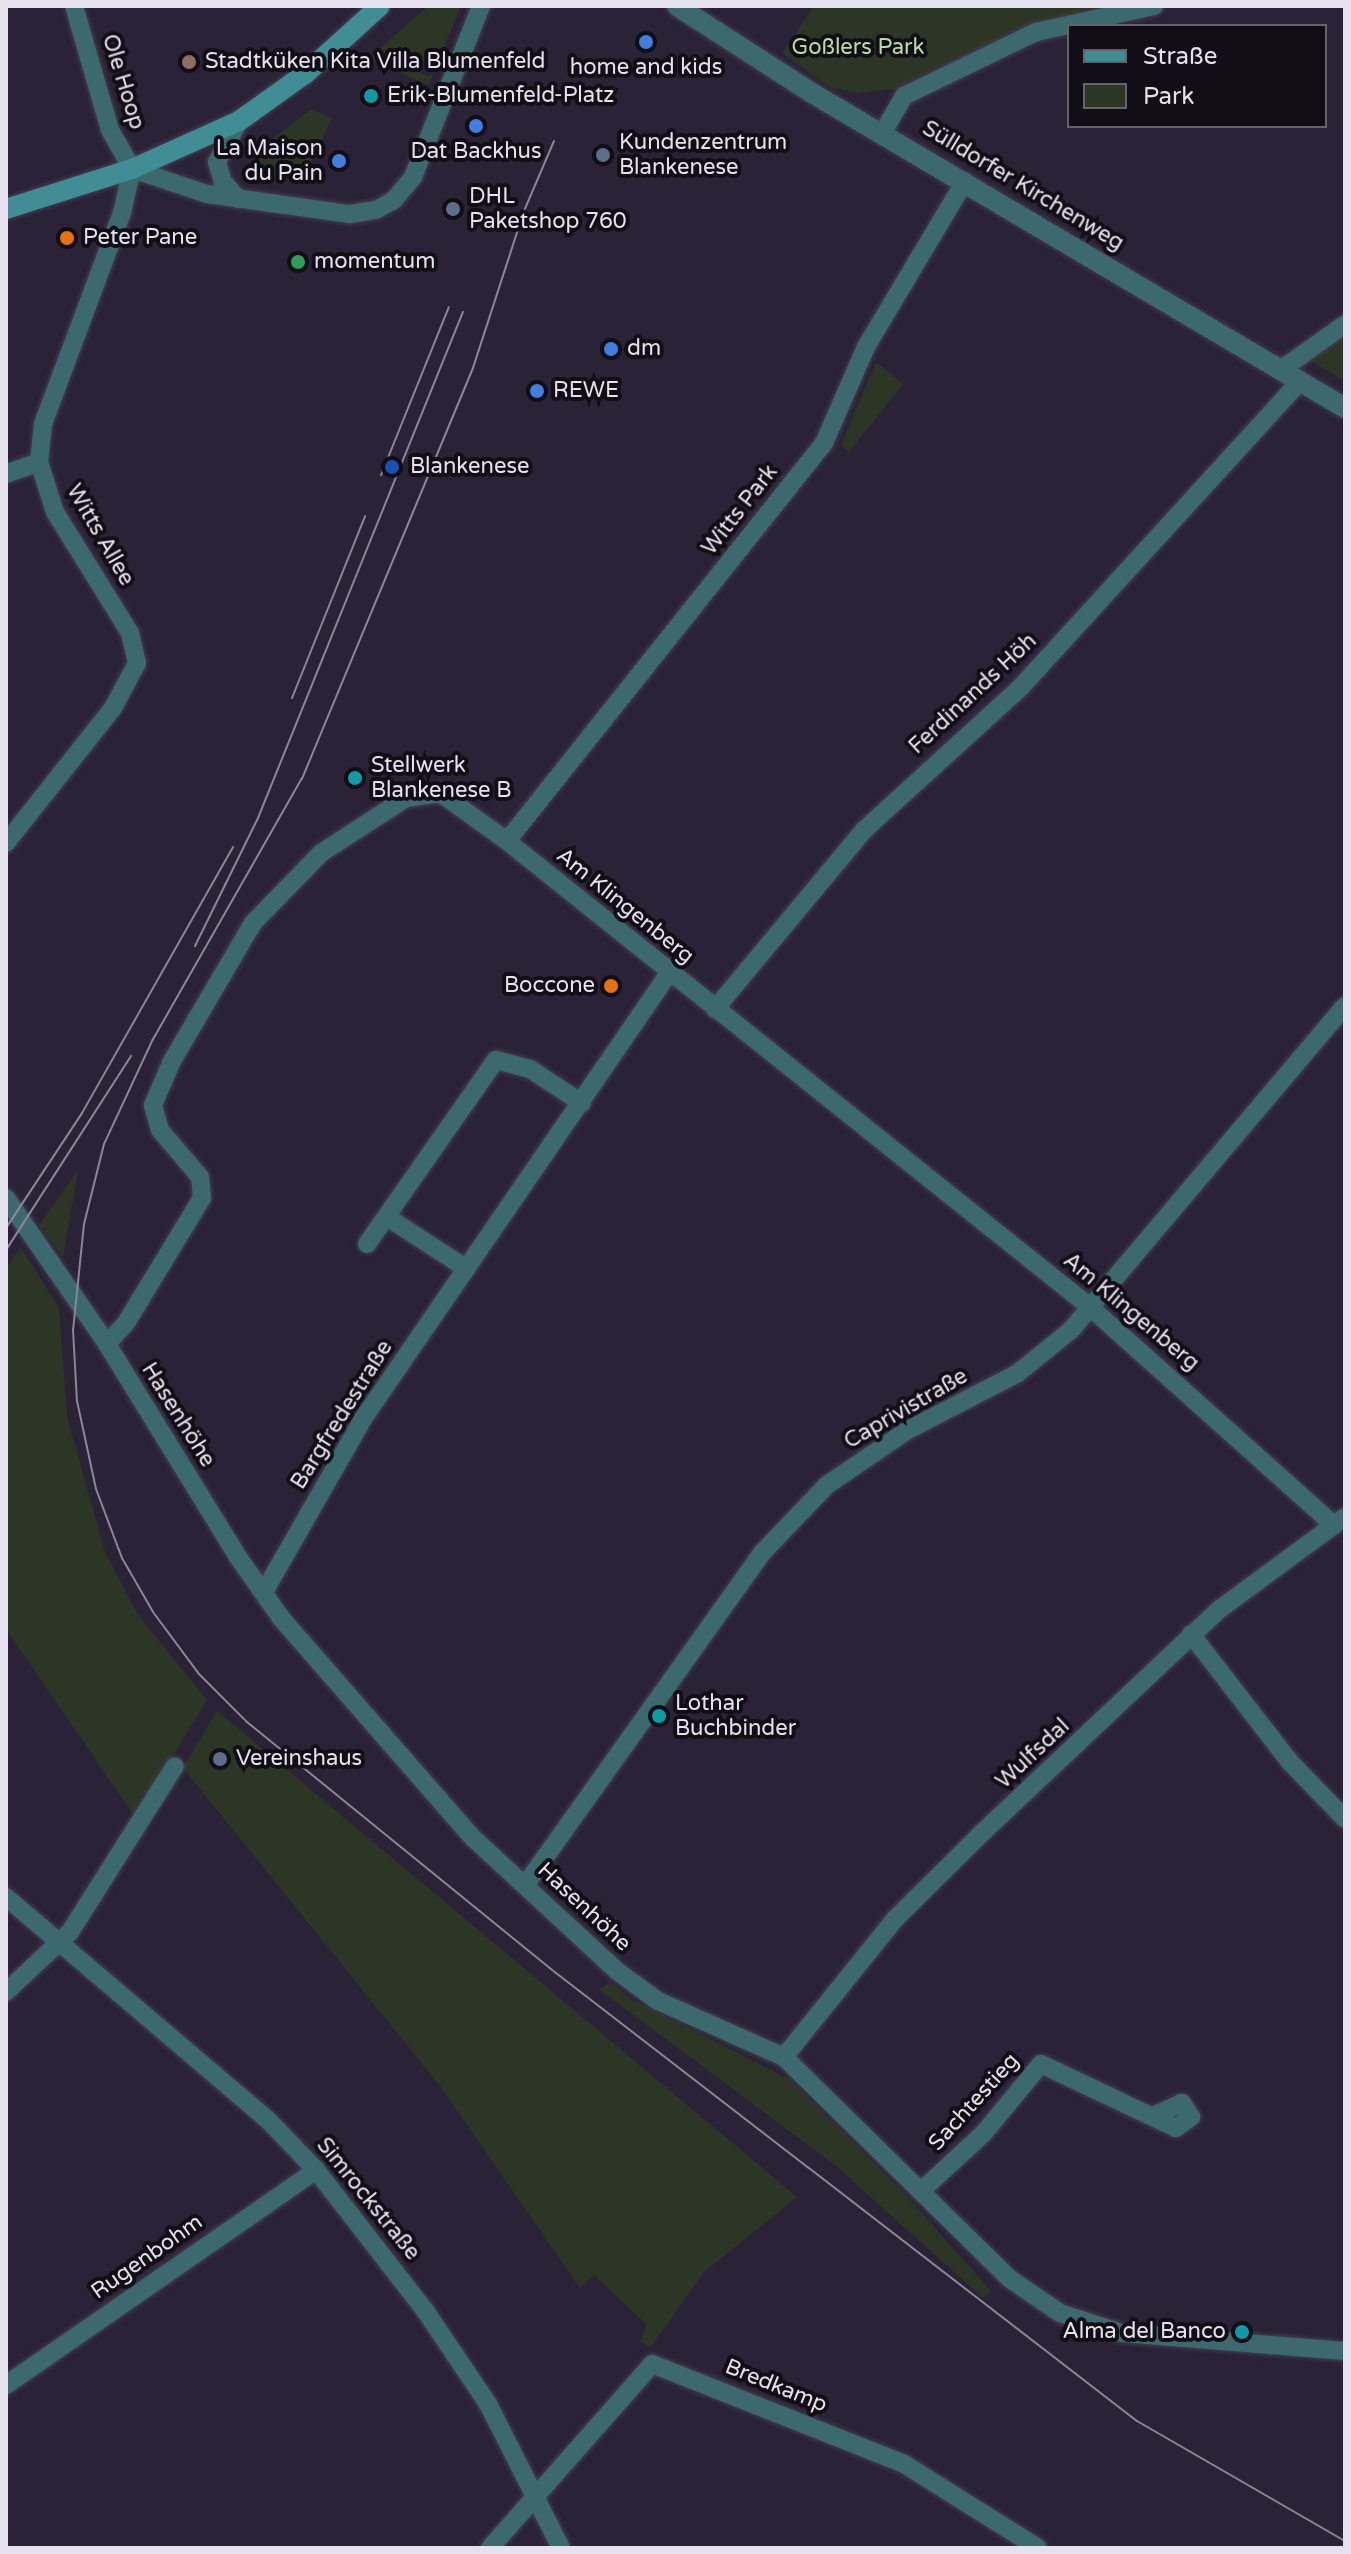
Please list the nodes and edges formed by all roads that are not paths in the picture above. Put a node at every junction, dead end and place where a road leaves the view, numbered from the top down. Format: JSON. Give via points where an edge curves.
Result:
{"nodes":[{"id":1,"x":74,"y":6,"type":"edge"},
{"id":2,"x":380,"y":6,"type":"edge"},
{"id":3,"x":481,"y":6,"type":"edge"},
{"id":4,"x":677,"y":6,"type":"edge"},
{"id":5,"x":1154,"y":6,"type":"edge"},
{"id":6,"x":239,"y":121,"type":"junction"},
{"id":7,"x":883,"y":132,"type":"junction"},
{"id":8,"x":132,"y":169,"type":"junction"},
{"id":9,"x":965,"y":181,"type":"junction"},
{"id":10,"x":238,"y":199,"type":"junction"},
{"id":11,"x":6,"y":209,"type":"edge"},
{"id":12,"x":1345,"y":324,"type":"edge"},
{"id":13,"x":1282,"y":369,"type":"junction"},
{"id":14,"x":1300,"y":381,"type":"junction"},
{"id":15,"x":1345,"y":408,"type":"edge"},
{"id":16,"x":39,"y":462,"type":"junction"},
{"id":17,"x":6,"y":474,"type":"edge"},
{"id":18,"x":507,"y":841,"type":"junction"},
{"id":19,"x":6,"y":843,"type":"edge"},
{"id":20,"x":669,"y":973,"type":"junction"},
{"id":21,"x":1345,"y":1006,"type":"edge"},
{"id":22,"x":715,"y":1009,"type":"junction"},
{"id":23,"x":582,"y":1103,"type":"junction"},
{"id":24,"x":6,"y":1198,"type":"edge"},
{"id":25,"x":387,"y":1217,"type":"junction"},
{"id":26,"x":367,"y":1244,"type":"dead end"},
{"id":27,"x":467,"y":1269,"type":"junction"},
{"id":28,"x":1090,"y":1307,"type":"junction"},
{"id":29,"x":107,"y":1344,"type":"junction"},
{"id":30,"x":1340,"y":1521,"type":"edge"},
{"id":31,"x":264,"y":1592,"type":"junction"},
{"id":32,"x":1191,"y":1634,"type":"junction"},
{"id":33,"x":175,"y":1766,"type":"dead end"},
{"id":34,"x":1345,"y":1819,"type":"edge"},
{"id":35,"x":526,"y":1884,"type":"junction"},
{"id":36,"x":6,"y":1897,"type":"edge"},
{"id":37,"x":60,"y":1944,"type":"junction"},
{"id":38,"x":6,"y":1992,"type":"edge"},
{"id":39,"x":784,"y":2057,"type":"junction"},
{"id":40,"x":1153,"y":2116,"type":"dead end"},
{"id":41,"x":316,"y":2170,"type":"junction"},
{"id":42,"x":921,"y":2191,"type":"junction"},
{"id":43,"x":1345,"y":2351,"type":"edge"},
{"id":44,"x":6,"y":2385,"type":"edge"},
{"id":45,"x":533,"y":2501,"type":"junction"},
{"id":46,"x":490,"y":2548,"type":"edge"},
{"id":47,"x":561,"y":2548,"type":"edge"},
{"id":48,"x":1038,"y":2548,"type":"edge"}],
"edges":[{"from":1,"to":8,"type":"street","name":"Ole Hoop","via":[[110,130]]},
{"from":2,"to":6,"type":"main road","via":[[305,74]]},
{"from":3,"to":10,"type":"street","via":[[418,166],[394,200],[366,213]]},
{"from":4,"to":7,"type":"street","name":"Sülldorfer Kirchenweg"},
{"from":5,"to":7,"type":"street","via":[[1077,20],[1020,39],[904,96]]},
{"from":6,"to":8,"type":"main road"},
{"from":6,"to":10,"type":"street","via":[[217,162],[223,182]]},
{"from":7,"to":9,"type":"street","name":"Sülldorfer Kirchenweg"},
{"from":8,"to":10,"type":"street","via":[[189,190]]},
{"from":8,"to":11,"type":"main road"},
{"from":8,"to":16,"type":"street","name":"Witts Allee","via":[[122,213],[43,424]]},
{"from":9,"to":13,"type":"street","name":"Sülldorfer Kirchenweg"},
{"from":9,"to":18,"type":"street","name":"Witts Park","via":[[866,347],[824,443]]},
{"from":12,"to":13,"type":"street"},
{"from":13,"to":14,"type":"street","name":"Sülldorfer Kirchenweg"},
{"from":14,"to":15,"type":"street","name":"Sülldorfer Kirchenweg"},
{"from":14,"to":22,"type":"street","name":"Ferdinands Höh","via":[[1020,688],[864,830]]},
{"from":16,"to":17,"type":"street"},
{"from":16,"to":19,"type":"street","name":"Witts Allee","via":[[55,512],[130,633],[137,663],[113,708]]},
{"from":18,"to":20,"type":"street","name":"Am Klingenberg"},
{"from":18,"to":29,"type":"street","name":"Am Klingenberg","via":[[449,797],[421,792],[321,853],[258,917],[172,1061],[153,1105],[160,1130],[200,1177],[202,1198],[126,1323]]},
{"from":20,"to":22,"type":"street","name":"Am Klingenberg"},
{"from":20,"to":23,"type":"street","name":"Bargfredestraße"},
{"from":21,"to":28,"type":"street","name":"Caprivistraße"},
{"from":22,"to":28,"type":"street","name":"Am Klingenberg"},
{"from":23,"to":25,"type":"street","via":[[530,1069],[496,1060]]},
{"from":23,"to":27,"type":"street","name":"Bargfredestraße"},
{"from":24,"to":29,"type":"street","name":"Hasenhöhe"},
{"from":25,"to":26,"type":"street"},
{"from":25,"to":27,"type":"street"},
{"from":27,"to":31,"type":"street","name":"Bargfredestraße","via":[[360,1425]]},
{"from":28,"to":30,"type":"street","name":"Am Klingenberg"},
{"from":28,"to":35,"type":"street","name":"Caprivistraße","via":[[1050,1350],[1018,1373],[908,1430],[827,1485],[762,1553]]},
{"from":29,"to":31,"type":"street","name":"Hasenhöhe"},
{"from":30,"to":32,"type":"street","name":"Wulfsdal"},
{"from":31,"to":35,"type":"street","name":"Hasenhöhe","via":[[472,1837]]},
{"from":32,"to":34,"type":"street","via":[[1290,1762]]},
{"from":32,"to":39,"type":"street","name":"Wulfsdal","via":[[895,1919]]},
{"from":33,"to":37,"type":"street"},
{"from":35,"to":39,"type":"street","name":"Hasenhöhe","via":[[617,1971],[658,2001]]},
{"from":36,"to":37,"type":"street","name":"Simrockstraße"},
{"from":37,"to":38,"type":"street"},
{"from":37,"to":41,"type":"street","name":"Simrockstraße","via":[[269,2121]]},
{"from":39,"to":42,"type":"street","name":"Hasenhöhe"},
{"from":40,"to":42,"type":"street","name":"Sachtestieg","via":[[1041,2064],[983,2134]]},
{"from":41,"to":44,"type":"street","name":"Rugenbohm"},
{"from":41,"to":45,"type":"street","name":"Simrockstraße","via":[[424,2309],[488,2404]]},
{"from":42,"to":43,"type":"street","name":"Hasenhöhe","via":[[1010,2279],[1074,2318],[1122,2333]]},
{"from":45,"to":46,"type":"street","name":"Bredkamp"},
{"from":45,"to":47,"type":"street","name":"Simrockstraße"},
{"from":45,"to":48,"type":"street","name":"Bredkamp","via":[[640,2372],[657,2364],[904,2464]]}]}
